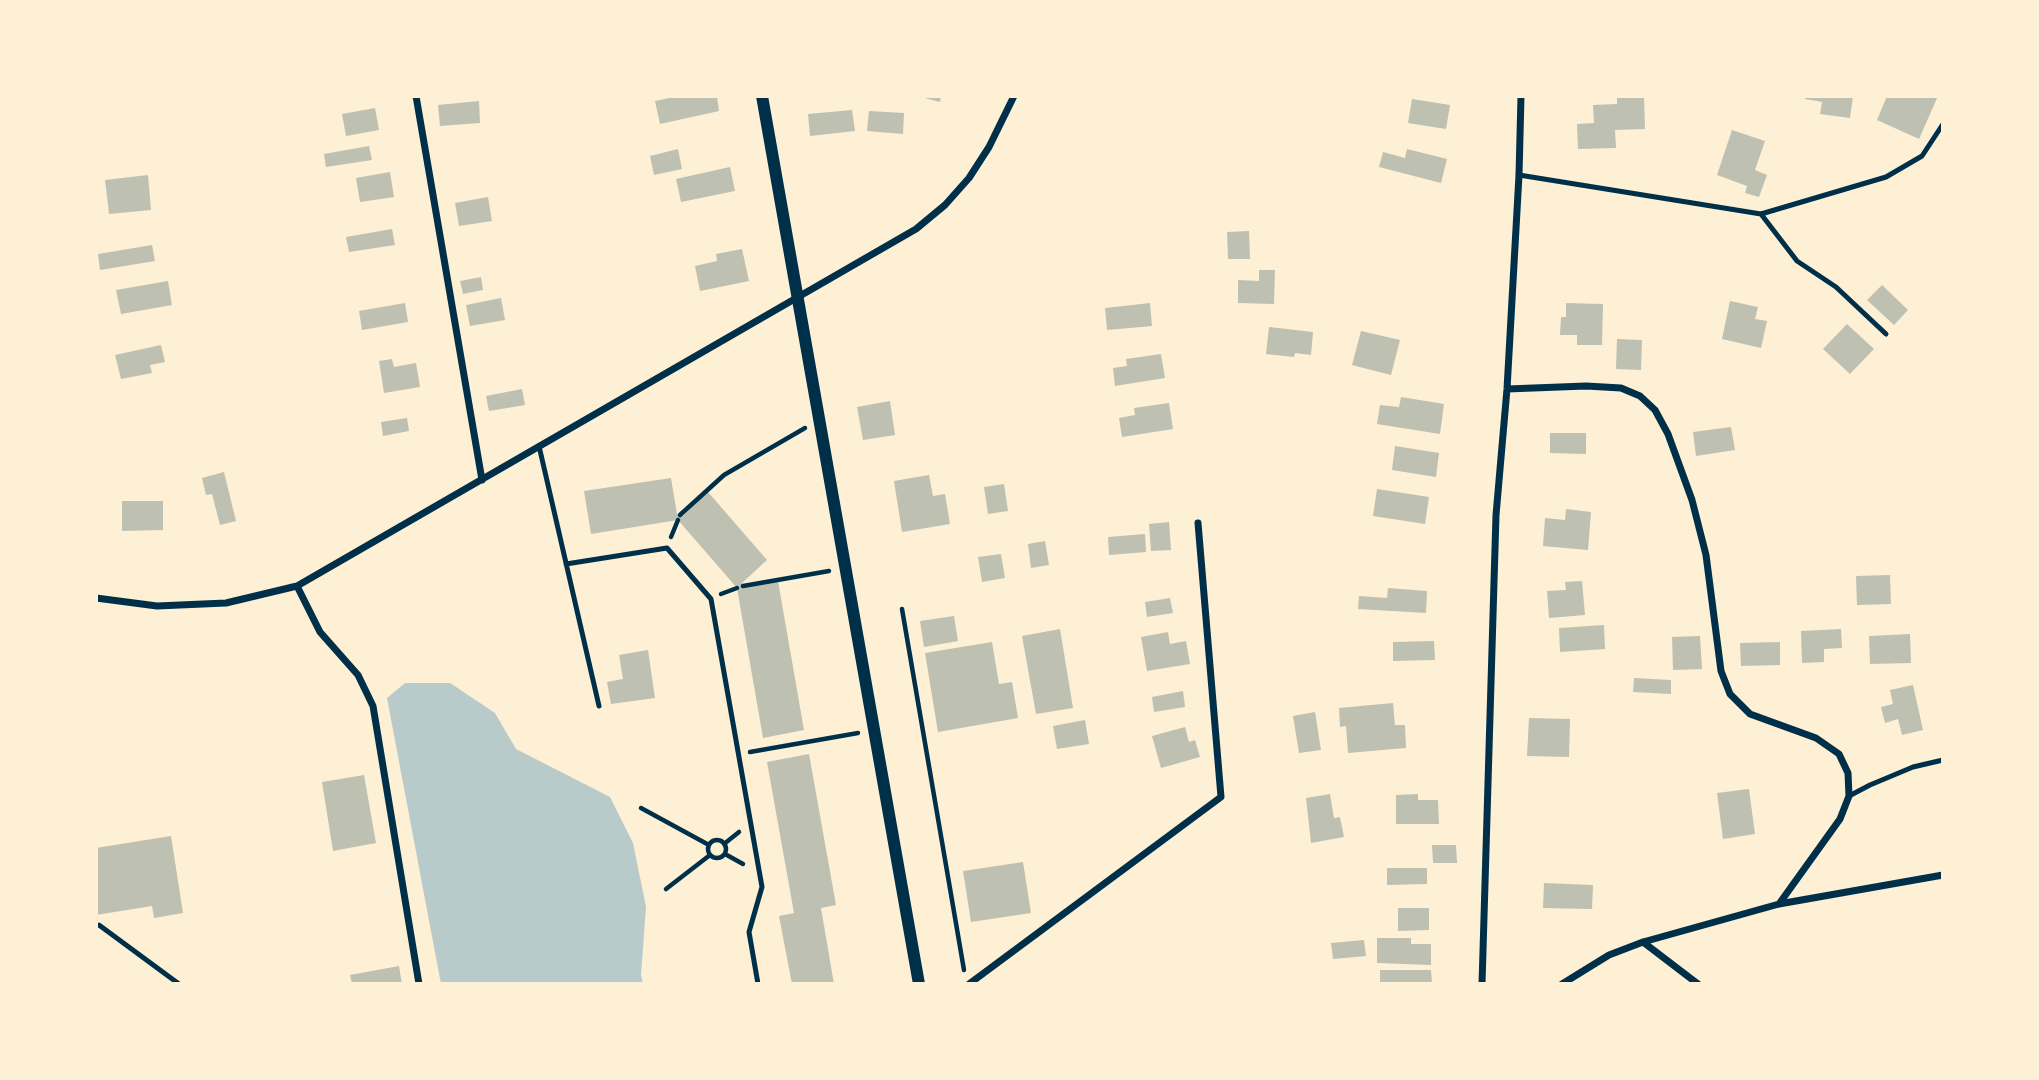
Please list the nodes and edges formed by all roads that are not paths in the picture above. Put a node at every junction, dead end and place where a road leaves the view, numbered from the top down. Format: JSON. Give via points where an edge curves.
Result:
{"nodes":[{"id":1,"x":416,"y":96,"type":"edge"},
{"id":2,"x":762,"y":96,"type":"edge"},
{"id":3,"x":1014,"y":96,"type":"edge"},
{"id":4,"x":1521,"y":96,"type":"edge"},
{"id":5,"x":1943,"y":124,"type":"edge"},
{"id":6,"x":1519,"y":176,"type":"junction"},
{"id":7,"x":1761,"y":214,"type":"junction"},
{"id":8,"x":797,"y":297,"type":"junction"},
{"id":9,"x":1886,"y":334,"type":"dead end"},
{"id":10,"x":1507,"y":389,"type":"junction"},
{"id":11,"x":540,"y":446,"type":"junction"},
{"id":12,"x":482,"y":480,"type":"junction"},
{"id":13,"x":1198,"y":523,"type":"dead end"},
{"id":14,"x":566,"y":564,"type":"junction"},
{"id":15,"x":297,"y":586,"type":"junction"},
{"id":16,"x":96,"y":598,"type":"edge"},
{"id":17,"x":599,"y":706,"type":"dead end"},
{"id":18,"x":1943,"y":760,"type":"edge"},
{"id":19,"x":1849,"y":796,"type":"junction"},
{"id":20,"x":1943,"y":875,"type":"edge"},
{"id":21,"x":1779,"y":904,"type":"junction"},
{"id":22,"x":96,"y":926,"type":"edge"},
{"id":23,"x":1643,"y":942,"type":"junction"},
{"id":24,"x":178,"y":984,"type":"edge"},
{"id":25,"x":419,"y":984,"type":"edge"},
{"id":26,"x":758,"y":984,"type":"edge"},
{"id":27,"x":919,"y":984,"type":"edge"},
{"id":28,"x":969,"y":984,"type":"edge"},
{"id":29,"x":1482,"y":984,"type":"edge"},
{"id":30,"x":1562,"y":984,"type":"edge"},
{"id":31,"x":1698,"y":984,"type":"edge"}],
"edges":[{"from":1,"to":12,"type":"street"},
{"from":2,"to":8,"type":"street"},
{"from":3,"to":8,"type":"street","via":[[989,147],[945,205],[916,229]]},
{"from":4,"to":6,"type":"street"},
{"from":5,"to":7,"type":"lane","via":[[1922,156],[1886,177]]},
{"from":6,"to":7,"type":"lane"},
{"from":6,"to":10,"type":"street"},
{"from":7,"to":9,"type":"lane","via":[[1797,261],[1836,287]]},
{"from":8,"to":11,"type":"street"},
{"from":8,"to":27,"type":"street"},
{"from":10,"to":19,"type":"street","via":[[1621,388],[1640,396],[1655,410],[1692,500],[1706,555],[1721,671],[1730,694],[1750,713],[1816,738],[1839,754]]},
{"from":10,"to":29,"type":"street","via":[[1496,515]]},
{"from":11,"to":12,"type":"street"},
{"from":11,"to":14,"type":"lane"},
{"from":12,"to":15,"type":"street"},
{"from":13,"to":28,"type":"street","via":[[1221,797]]},
{"from":14,"to":17,"type":"lane"},
{"from":14,"to":26,"type":"lane","via":[[667,548],[711,598],[762,887],[748,932]]},
{"from":15,"to":16,"type":"street","via":[[226,603],[157,606]]},
{"from":15,"to":25,"type":"street","via":[[320,632],[358,676],[373,706]]},
{"from":18,"to":19,"type":"lane","via":[[1913,767]]},
{"from":19,"to":21,"type":"street","via":[[1840,819]]},
{"from":20,"to":21,"type":"street"},
{"from":21,"to":23,"type":"street"},
{"from":22,"to":24,"type":"lane"},
{"from":23,"to":30,"type":"street","via":[[1609,955]]},
{"from":23,"to":31,"type":"street"}]}
